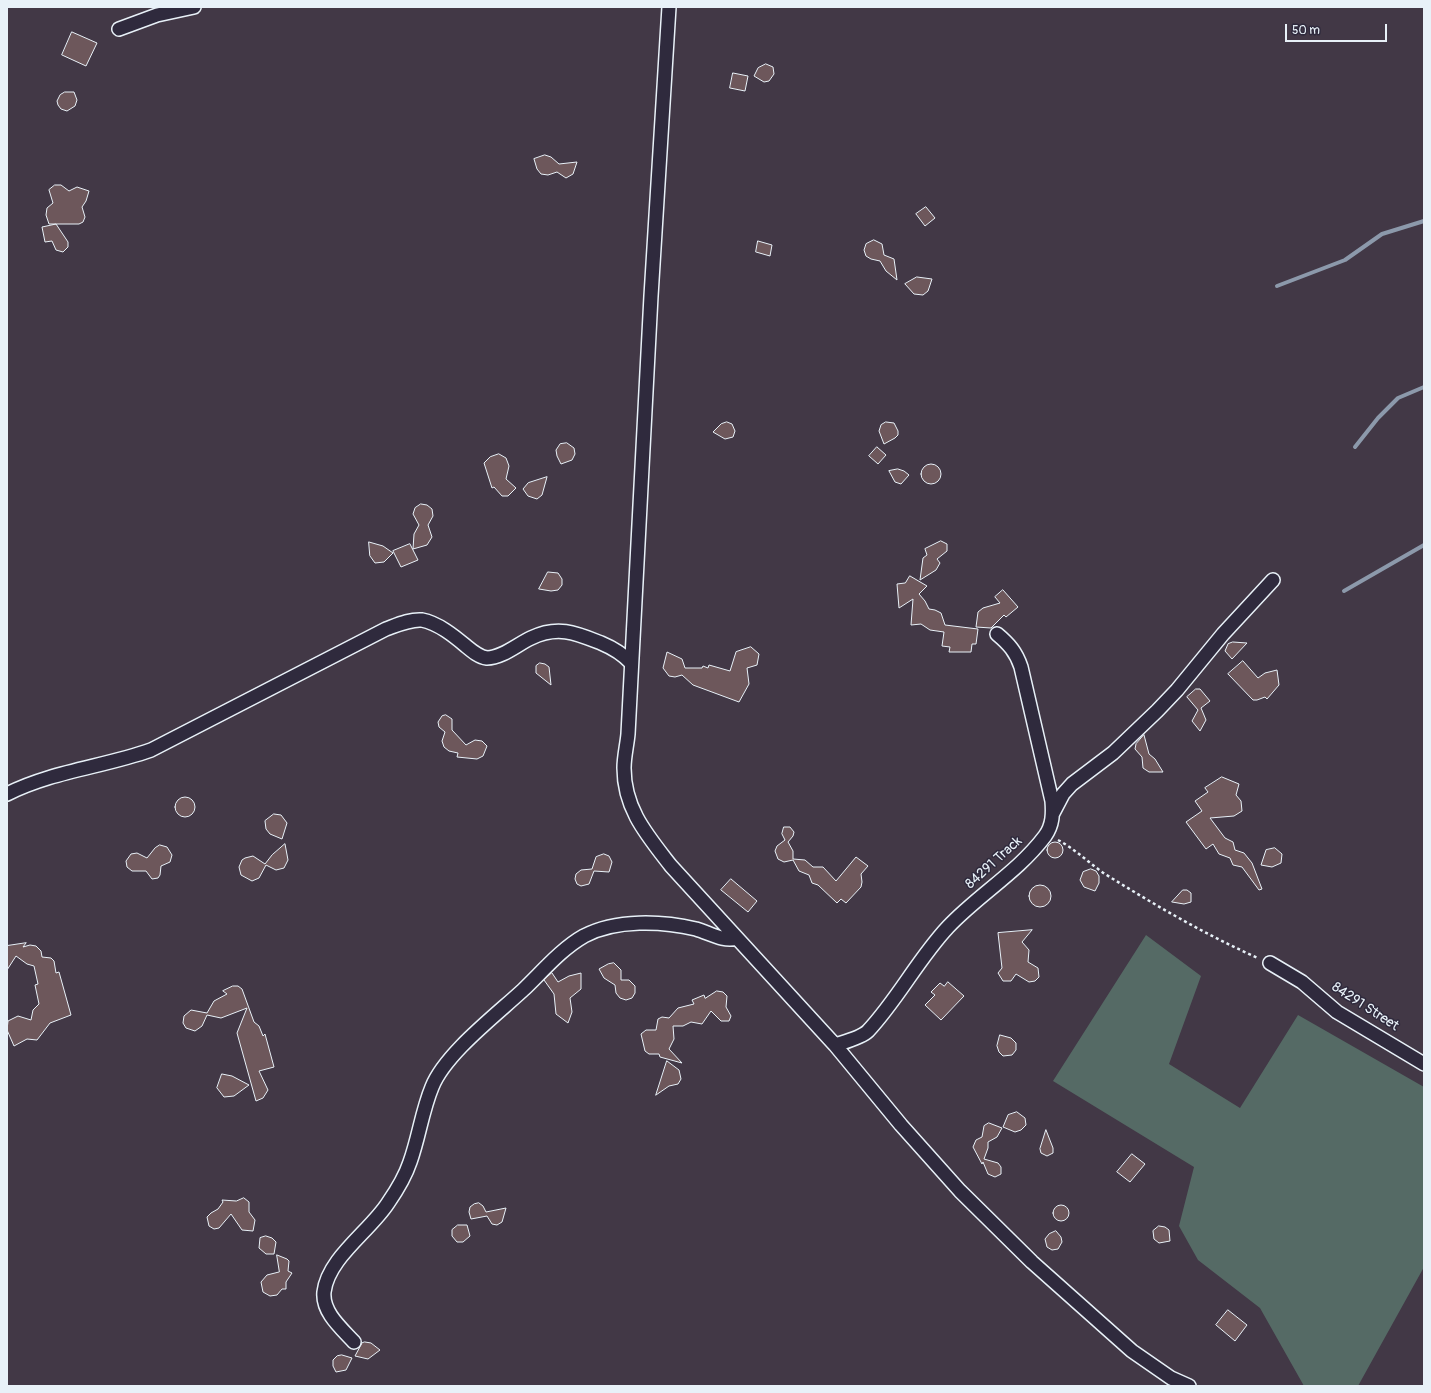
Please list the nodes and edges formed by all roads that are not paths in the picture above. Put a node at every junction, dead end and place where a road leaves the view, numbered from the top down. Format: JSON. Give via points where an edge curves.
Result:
{"nodes":[{"id":1,"x":194,"y":7,"type":"edge"},
{"id":2,"x":669,"y":7,"type":"edge"},
{"id":3,"x":119,"y":29,"type":"dead end"},
{"id":4,"x":1274,"y":580,"type":"dead end"},
{"id":5,"x":997,"y":634,"type":"dead end"},
{"id":6,"x":631,"y":663,"type":"junction"},
{"id":7,"x":7,"y":794,"type":"edge"},
{"id":8,"x":1053,"y":813,"type":"junction"},
{"id":9,"x":737,"y":938,"type":"junction"},
{"id":10,"x":1270,"y":963,"type":"road end"},
{"id":11,"x":835,"y":1045,"type":"junction"},
{"id":12,"x":1424,"y":1064,"type":"edge"},
{"id":13,"x":354,"y":1342,"type":"dead end"},
{"id":14,"x":1189,"y":1386,"type":"edge"}],
"edges":[{"from":1,"to":3,"type":"street","via":[[157,15]]},
{"from":2,"to":6,"type":"street"},
{"from":4,"to":8,"type":"street","via":[[1157,711],[1113,753],[1072,784],[1063,794]]},
{"from":5,"to":8,"type":"street","via":[[1011,646],[1021,667],[1049,784]]},
{"from":6,"to":7,"type":"street","via":[[622,653],[610,646],[575,632],[561,630],[532,637],[498,656],[487,658],[478,656],[440,628],[421,620],[405,622],[386,629],[151,750],[121,761],[87,766],[54,775]]},
{"from":6,"to":9,"type":"street","via":[[624,768],[626,792],[632,812],[671,866]]},
{"from":8,"to":11,"type":"street","name":"84291 Track","via":[[1046,834],[1010,874],[984,893],[947,928],[867,1033]]},
{"from":9,"to":11,"type":"street"},
{"from":9,"to":13,"type":"street","via":[[729,940],[679,925],[655,923],[605,928],[584,936],[561,953],[462,1046],[444,1066],[432,1086],[402,1182],[373,1224],[335,1265],[326,1281],[324,1294],[327,1308],[333,1320]]},
{"from":10,"to":12,"type":"street","name":"84291 Street","via":[[1302,982],[1337,1012]]},
{"from":11,"to":14,"type":"street","via":[[960,1191],[1032,1262],[1132,1351],[1171,1378]]}]}
